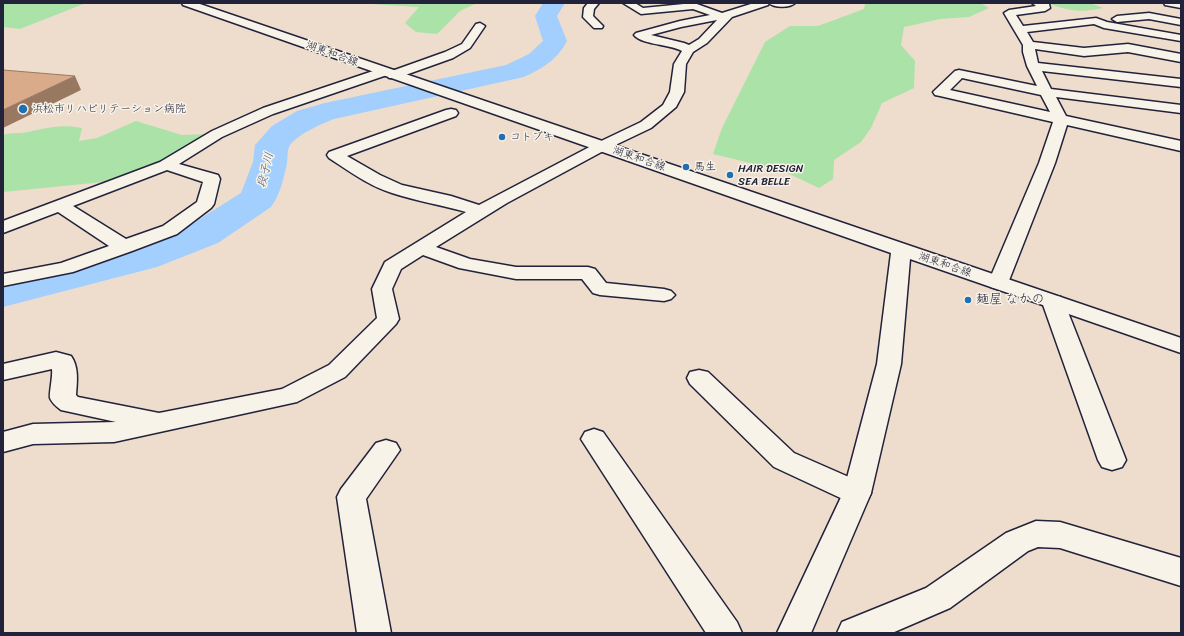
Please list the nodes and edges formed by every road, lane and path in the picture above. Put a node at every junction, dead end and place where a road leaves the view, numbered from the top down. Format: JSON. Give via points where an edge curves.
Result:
{"nodes":[{"id":1,"x":187,"y":3,"type":"edge"},
{"id":2,"x":594,"y":3,"type":"edge"},
{"id":3,"x":628,"y":3,"type":"edge"},
{"id":4,"x":764,"y":3,"type":"edge"},
{"id":5,"x":774,"y":3,"type":"edge"},
{"id":6,"x":790,"y":3,"type":"edge"},
{"id":7,"x":1037,"y":3,"type":"edge"},
{"id":8,"x":1169,"y":3,"type":"edge"},
{"id":9,"x":1181,"y":5,"type":"edge"},
{"id":10,"x":724,"y":16,"type":"junction"},
{"id":11,"x":1096,"y":21,"type":"junction"},
{"id":12,"x":1181,"y":22,"type":"edge"},
{"id":13,"x":480,"y":26,"type":"dead end"},
{"id":14,"x":597,"y":26,"type":"dead end"},
{"id":15,"x":1020,"y":30,"type":"junction"},
{"id":16,"x":1181,"y":38,"type":"edge"},
{"id":17,"x":1029,"y":45,"type":"junction"},
{"id":18,"x":689,"y":50,"type":"junction"},
{"id":19,"x":1181,"y":58,"type":"edge"},
{"id":20,"x":1033,"y":66,"type":"junction"},
{"id":21,"x":388,"y":73,"type":"junction"},
{"id":22,"x":1181,"y":84,"type":"edge"},
{"id":23,"x":1047,"y":92,"type":"junction"},
{"id":24,"x":1181,"y":109,"type":"edge"},
{"id":25,"x":451,"y":113,"type":"dead end"},
{"id":26,"x":1061,"y":120,"type":"junction"},
{"id":27,"x":602,"y":146,"type":"junction"},
{"id":28,"x":1181,"y":146,"type":"edge"},
{"id":29,"x":166,"y":165,"type":"junction"},
{"id":30,"x":60,"y":206,"type":"junction"},
{"id":31,"x":480,"y":211,"type":"junction"},
{"id":32,"x":3,"y":227,"type":"edge"},
{"id":33,"x":125,"y":247,"type":"junction"},
{"id":34,"x":420,"y":248,"type":"junction"},
{"id":35,"x":901,"y":250,"type":"junction"},
{"id":36,"x":3,"y":280,"type":"edge"},
{"id":37,"x":998,"y":283,"type":"junction"},
{"id":38,"x":664,"y":295,"type":"dead end"},
{"id":39,"x":1053,"y":302,"type":"junction"},
{"id":40,"x":1181,"y":346,"type":"edge"},
{"id":41,"x":3,"y":372,"type":"edge"},
{"id":42,"x":700,"y":378,"type":"dead end"},
{"id":43,"x":161,"y":422,"type":"junction"},
{"id":44,"x":594,"y":439,"type":"dead end"},
{"id":45,"x":3,"y":442,"type":"edge"},
{"id":46,"x":386,"y":450,"type":"dead end"},
{"id":47,"x":1112,"y":460,"type":"dead end"},
{"id":48,"x":858,"y":493,"type":"junction"},
{"id":49,"x":1181,"y":572,"type":"edge"},
{"id":50,"x":374,"y":633,"type":"edge"},
{"id":51,"x":725,"y":633,"type":"edge"},
{"id":52,"x":794,"y":633,"type":"edge"},
{"id":53,"x":857,"y":633,"type":"edge"}],
"edges":[{"from":1,"to":21,"type":"street","name":"湖東和合線"},
{"from":2,"to":14,"type":"street","via":[[589,8],[588,16]]},
{"from":3,"to":10,"type":"street","via":[[641,11],[694,6]]},
{"from":4,"to":10,"type":"street"},
{"from":5,"to":6,"type":"street"},
{"from":7,"to":15,"type":"street","via":[[1045,8],[1010,13]]},
{"from":8,"to":9,"type":"street"},
{"from":10,"to":18,"type":"street","via":[[703,41]]},
{"from":10,"to":18,"type":"street","via":[[640,34]]},
{"from":11,"to":12,"type":"street","via":[[1150,16]]},
{"from":11,"to":15,"type":"street"},
{"from":11,"to":16,"type":"street","via":[[1104,25]]},
{"from":13,"to":21,"type":"street","via":[[466,46],[449,55]]},
{"from":15,"to":17,"type":"street"},
{"from":17,"to":19,"type":"street","via":[[1084,52],[1128,48]]},
{"from":17,"to":20,"type":"street"},
{"from":18,"to":27,"type":"street","via":[[680,64],[677,92],[669,107],[646,125]]},
{"from":20,"to":22,"type":"street"},
{"from":20,"to":23,"type":"street"},
{"from":21,"to":27,"type":"street","name":"湖東和合線"},
{"from":21,"to":29,"type":"street","via":[[268,111],[218,134]]},
{"from":23,"to":24,"type":"street"},
{"from":23,"to":26,"type":"street"},
{"from":23,"to":26,"type":"street","via":[[959,74],[940,92]]},
{"from":25,"to":31,"type":"street","via":[[335,156],[397,189]]},
{"from":26,"to":28,"type":"street"},
{"from":26,"to":37,"type":"street","via":[[1047,163]]},
{"from":27,"to":31,"type":"street"},
{"from":27,"to":35,"type":"street","name":"湖東和合線"},
{"from":29,"to":30,"type":"street"},
{"from":29,"to":33,"type":"street","via":[[212,179],[205,204],[170,230]]},
{"from":30,"to":32,"type":"street"},
{"from":30,"to":33,"type":"street"},
{"from":31,"to":34,"type":"street"},
{"from":33,"to":36,"type":"street","via":[[66,268]]},
{"from":34,"to":38,"type":"street","via":[[466,264],[516,273],[588,273],[600,289]]},
{"from":34,"to":43,"type":"street","via":[[392,266],[382,289],[388,319],[337,371],[288,396]]},
{"from":35,"to":37,"type":"street","name":"湖東和合線"},
{"from":35,"to":48,"type":"street","via":[[889,364]]},
{"from":37,"to":39,"type":"street","name":"湖東和合線"},
{"from":39,"to":40,"type":"street","name":"湖東和合線"},
{"from":39,"to":47,"type":"street"},
{"from":41,"to":43,"type":"street","via":[[56,360],[64,362],[63,398],[70,404]]},
{"from":42,"to":48,"type":"street","via":[[784,460]]},
{"from":43,"to":45,"type":"street","via":[[114,432],[33,434]]},
{"from":44,"to":51,"type":"street"},
{"from":46,"to":50,"type":"street","via":[[352,496]]},
{"from":48,"to":52,"type":"street"},
{"from":49,"to":53,"type":"street","via":[[1060,535],[1036,534],[1017,542],[938,598]]}]}
